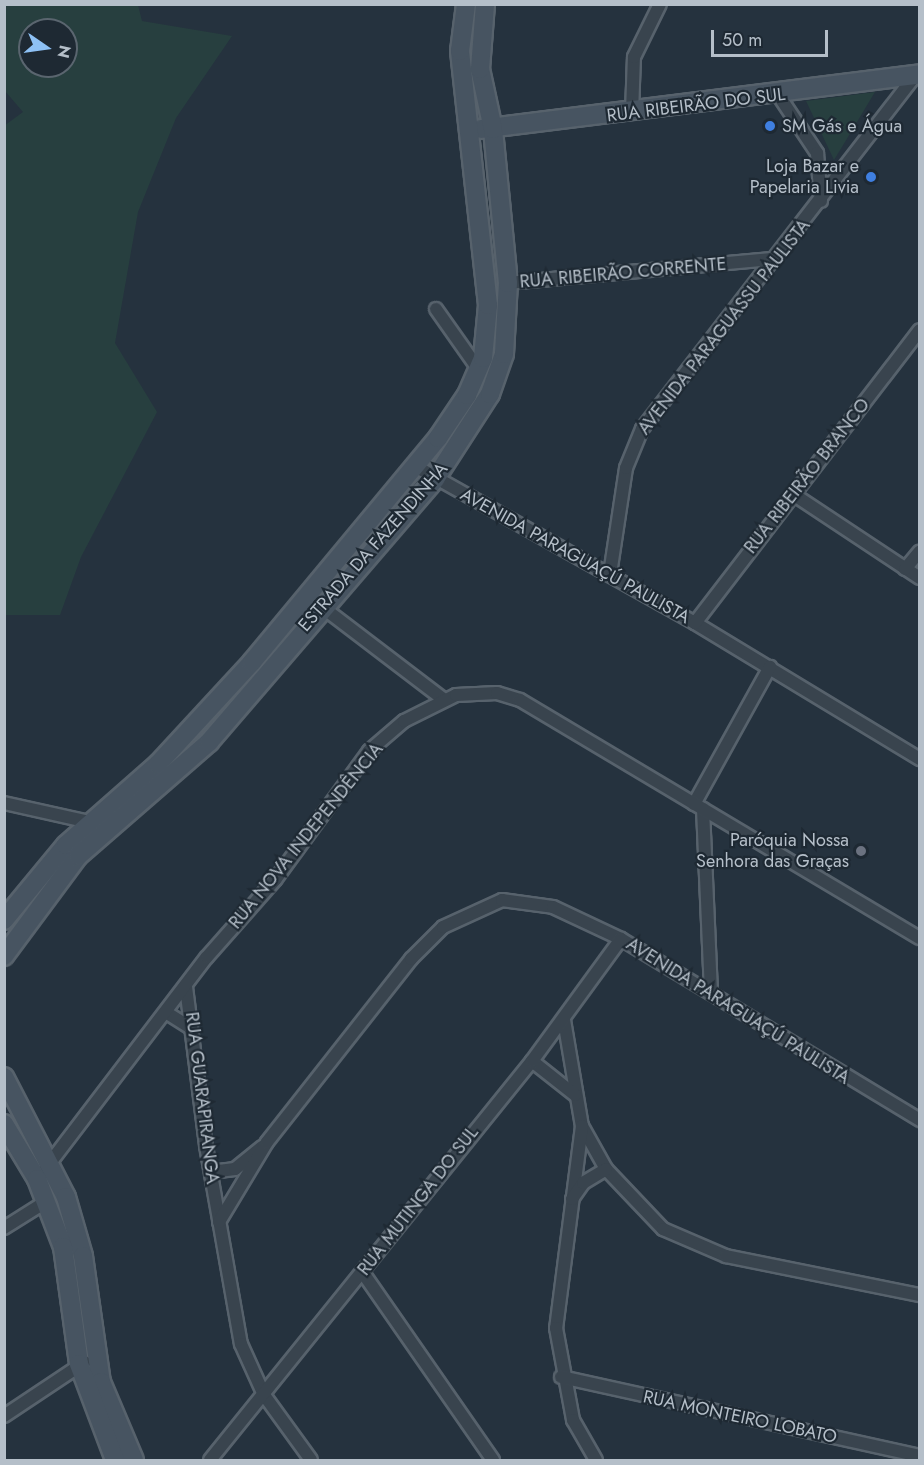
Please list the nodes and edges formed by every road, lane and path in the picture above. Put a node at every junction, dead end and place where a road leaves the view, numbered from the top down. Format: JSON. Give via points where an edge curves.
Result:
{"nodes":[{"id":1,"x":466,"y":4,"type":"edge"},
{"id":2,"x":484,"y":4,"type":"edge"},
{"id":3,"x":660,"y":4,"type":"edge"},
{"id":4,"x":918,"y":74,"type":"edge"},
{"id":5,"x":779,"y":96,"type":"junction"},
{"id":6,"x":632,"y":112,"type":"junction"},
{"id":7,"x":472,"y":129,"type":"junction"},
{"id":8,"x":493,"y":129,"type":"junction"},
{"id":9,"x":821,"y":202,"type":"junction"},
{"id":10,"x":774,"y":259,"type":"junction"},
{"id":11,"x":508,"y":283,"type":"junction"},
{"id":12,"x":436,"y":309,"type":"dead end"},
{"id":13,"x":920,"y":330,"type":"edge"},
{"id":14,"x":479,"y":370,"type":"junction"},
{"id":15,"x":415,"y":466,"type":"junction"},
{"id":16,"x":435,"y":479,"type":"junction"},
{"id":17,"x":793,"y":494,"type":"junction"},
{"id":18,"x":920,"y":551,"type":"edge"},
{"id":19,"x":905,"y":569,"type":"junction"},
{"id":20,"x":610,"y":574,"type":"junction"},
{"id":21,"x":920,"y":578,"type":"edge"},
{"id":22,"x":321,"y":606,"type":"junction"},
{"id":23,"x":695,"y":623,"type":"junction"},
{"id":24,"x":770,"y":667,"type":"junction"},
{"id":25,"x":443,"y":699,"type":"junction"},
{"id":26,"x":920,"y":759,"type":"edge"},
{"id":27,"x":4,"y":803,"type":"edge"},
{"id":28,"x":698,"y":807,"type":"junction"},
{"id":29,"x":90,"y":822,"type":"junction"},
{"id":30,"x":4,"y":920,"type":"edge"},
{"id":31,"x":920,"y":938,"type":"edge"},
{"id":32,"x":621,"y":939,"type":"junction"},
{"id":33,"x":4,"y":956,"type":"edge"},
{"id":34,"x":186,"y":987,"type":"junction"},
{"id":35,"x":711,"y":990,"type":"junction"},
{"id":36,"x":167,"y":1013,"type":"junction"},
{"id":37,"x":564,"y":1020,"type":"junction"},
{"id":38,"x":191,"y":1028,"type":"junction"},
{"id":39,"x":532,"y":1060,"type":"junction"},
{"id":40,"x":4,"y":1077,"type":"edge"},
{"id":41,"x":575,"y":1095,"type":"junction"},
{"id":42,"x":920,"y":1120,"type":"edge"},
{"id":43,"x":4,"y":1124,"type":"edge"},
{"id":44,"x":582,"y":1126,"type":"junction"},
{"id":45,"x":267,"y":1142,"type":"junction"},
{"id":46,"x":50,"y":1164,"type":"junction"},
{"id":47,"x":606,"y":1169,"type":"junction"},
{"id":48,"x":211,"y":1172,"type":"junction"},
{"id":49,"x":37,"y":1179,"type":"junction"},
{"id":50,"x":571,"y":1200,"type":"junction"},
{"id":51,"x":47,"y":1201,"type":"junction"},
{"id":52,"x":218,"y":1216,"type":"junction"},
{"id":53,"x":4,"y":1228,"type":"edge"},
{"id":54,"x":363,"y":1273,"type":"junction"},
{"id":55,"x":920,"y":1295,"type":"edge"},
{"id":56,"x":87,"y":1361,"type":"junction"},
{"id":57,"x":561,"y":1377,"type":"junction"},
{"id":58,"x":264,"y":1395,"type":"junction"},
{"id":59,"x":4,"y":1416,"type":"edge"},
{"id":60,"x":920,"y":1456,"type":"edge"},
{"id":61,"x":115,"y":1461,"type":"edge"},
{"id":62,"x":134,"y":1461,"type":"edge"},
{"id":63,"x":210,"y":1461,"type":"edge"},
{"id":64,"x":311,"y":1461,"type":"edge"},
{"id":65,"x":493,"y":1461,"type":"edge"},
{"id":66,"x":597,"y":1461,"type":"edge"}],
"edges":[{"from":1,"to":7,"type":"main road","name":"ESTRADA DA FAZENDINHA","via":[[460,51]]},
{"from":2,"to":8,"type":"main road","name":"ESTRADA DA FAZENDINHA","via":[[480,69]]},
{"from":3,"to":6,"type":"street","via":[[634,57]]},
{"from":4,"to":5,"type":"main road","name":"RUA RIBEIRÃO DO SUL"},
{"from":4,"to":9,"type":"street","name":"AVENIDA PARAGUASSU PAULISTA"},
{"from":5,"to":6,"type":"main road","name":"RUA RIBEIRÃO DO SUL"},
{"from":5,"to":9,"type":"street","via":[[817,153]]},
{"from":6,"to":8,"type":"main road","name":"RUA RIBEIRÃO DO SUL"},
{"from":7,"to":8,"type":"main road","name":"RUA RIBEIRÃO DO SUL"},
{"from":7,"to":14,"type":"main road","name":"ESTRADA DA FAZENDINHA","via":[[488,305]]},
{"from":8,"to":11,"type":"main road","name":"ESTRADA DA FAZENDINHA"},
{"from":9,"to":10,"type":"street","name":"AVENIDA PARAGUASSU PAULISTA"},
{"from":10,"to":11,"type":"street","name":"RUA RIBEIRÃO CORRENTE"},
{"from":10,"to":20,"type":"street","name":"AVENIDA PARAGUASSU PAULISTA","via":[[642,429],[626,468]]},
{"from":11,"to":16,"type":"main road","name":"ESTRADA DA FAZENDINHA","via":[[500,374]]},
{"from":12,"to":14,"type":"street"},
{"from":13,"to":17,"type":"street","name":"RUA RIBEIRÃO BRANCO"},
{"from":14,"to":15,"type":"main road","name":"ESTRADA DA FAZENDINHA","via":[[467,395]]},
{"from":15,"to":16,"type":"street","name":"AVENIDA PARAGUAÇÚ PAULISTA"},
{"from":15,"to":29,"type":"main road","name":"ESTRADA DA FAZENDINHA","via":[[203,717]]},
{"from":16,"to":20,"type":"street","name":"AVENIDA PARAGUAÇÚ PAULISTA"},
{"from":16,"to":22,"type":"main road","name":"ESTRADA DA FAZENDINHA"},
{"from":17,"to":19,"type":"street"},
{"from":17,"to":23,"type":"street","name":"RUA RIBEIRÃO BRANCO"},
{"from":18,"to":19,"type":"street"},
{"from":19,"to":21,"type":"street"},
{"from":20,"to":23,"type":"street","name":"AVENIDA PARAGUAÇÚ PAULISTA"},
{"from":22,"to":25,"type":"street"},
{"from":22,"to":33,"type":"main road","name":"ESTRADA DA FAZENDINHA","via":[[208,742],[78,856]]},
{"from":23,"to":24,"type":"street","name":"AVENIDA PARAGUAÇÚ PAULISTA"},
{"from":24,"to":26,"type":"street","name":"AVENIDA PARAGUAÇÚ PAULISTA"},
{"from":24,"to":28,"type":"street"},
{"from":25,"to":28,"type":"street","name":"RUA NOVA INDEPENDÊNCIA","via":[[474,691],[520,700]]},
{"from":25,"to":34,"type":"street","name":"RUA NOVA INDEPENDÊNCIA","via":[[404,722],[369,751],[275,880]]},
{"from":27,"to":29,"type":"street"},
{"from":28,"to":31,"type":"street","name":"RUA NOVA INDEPENDÊNCIA"},
{"from":28,"to":35,"type":"street"},
{"from":29,"to":30,"type":"main road","name":"ESTRADA DA FAZENDINHA"},
{"from":32,"to":35,"type":"street","name":"AVENIDA PARAGUAÇÚ PAULISTA"},
{"from":32,"to":37,"type":"street","name":"RUA MUTINGA DO SUL"},
{"from":32,"to":45,"type":"street","name":"AVENIDA PARAGUAÇÚ PAULISTA","via":[[535,901],[502,900],[466,913],[443,927],[388,986]]},
{"from":34,"to":36,"type":"street","name":"RUA NOVA INDEPENDÊNCIA"},
{"from":34,"to":38,"type":"street","name":"RUA GUARAPIRANGA"},
{"from":35,"to":42,"type":"street","name":"AVENIDA PARAGUAÇÚ PAULISTA","via":[[776,1036]]},
{"from":36,"to":38,"type":"street"},
{"from":36,"to":46,"type":"street","name":"RUA NOVA INDEPENDÊNCIA"},
{"from":37,"to":39,"type":"street","name":"RUA MUTINGA DO SUL"},
{"from":37,"to":41,"type":"street"},
{"from":38,"to":48,"type":"street","name":"RUA GUARAPIRANGA"},
{"from":39,"to":41,"type":"street"},
{"from":39,"to":54,"type":"street","name":"RUA MUTINGA DO SUL"},
{"from":40,"to":46,"type":"main road"},
{"from":41,"to":44,"type":"street"},
{"from":43,"to":49,"type":"main road"},
{"from":44,"to":47,"type":"street"},
{"from":44,"to":50,"type":"street"},
{"from":45,"to":48,"type":"street","name":"AVENIDA PARAGUAÇÚ PAULISTA","via":[[235,1169]]},
{"from":45,"to":52,"type":"street","name":"AVENIDA PARAGUAÇÚ PAULISTA"},
{"from":46,"to":49,"type":"street","name":"RUA NOVA INDEPENDÊNCIA"},
{"from":46,"to":56,"type":"main road","via":[[83,1256]]},
{"from":47,"to":50,"type":"street","via":[[584,1183]]},
{"from":47,"to":55,"type":"street","via":[[632,1202],[692,1244],[767,1266]]},
{"from":48,"to":52,"type":"street","name":"RUA GUARAPIRANGA"},
{"from":49,"to":51,"type":"main road"},
{"from":50,"to":57,"type":"street","via":[[556,1328]]},
{"from":51,"to":53,"type":"street"},
{"from":51,"to":56,"type":"main road","via":[[70,1273]]},
{"from":52,"to":58,"type":"street","via":[[241,1344]]},
{"from":54,"to":58,"type":"street","name":"RUA MUTINGA DO SUL"},
{"from":54,"to":65,"type":"street"},
{"from":56,"to":59,"type":"street"},
{"from":56,"to":61,"type":"main road"},
{"from":56,"to":62,"type":"main road"},
{"from":57,"to":60,"type":"street","name":"RUA MONTEIRO LOBATO"},
{"from":57,"to":66,"type":"street","via":[[573,1420]]},
{"from":58,"to":63,"type":"street","name":"RUA MUTINGA DO SUL"},
{"from":58,"to":64,"type":"street"}]}
